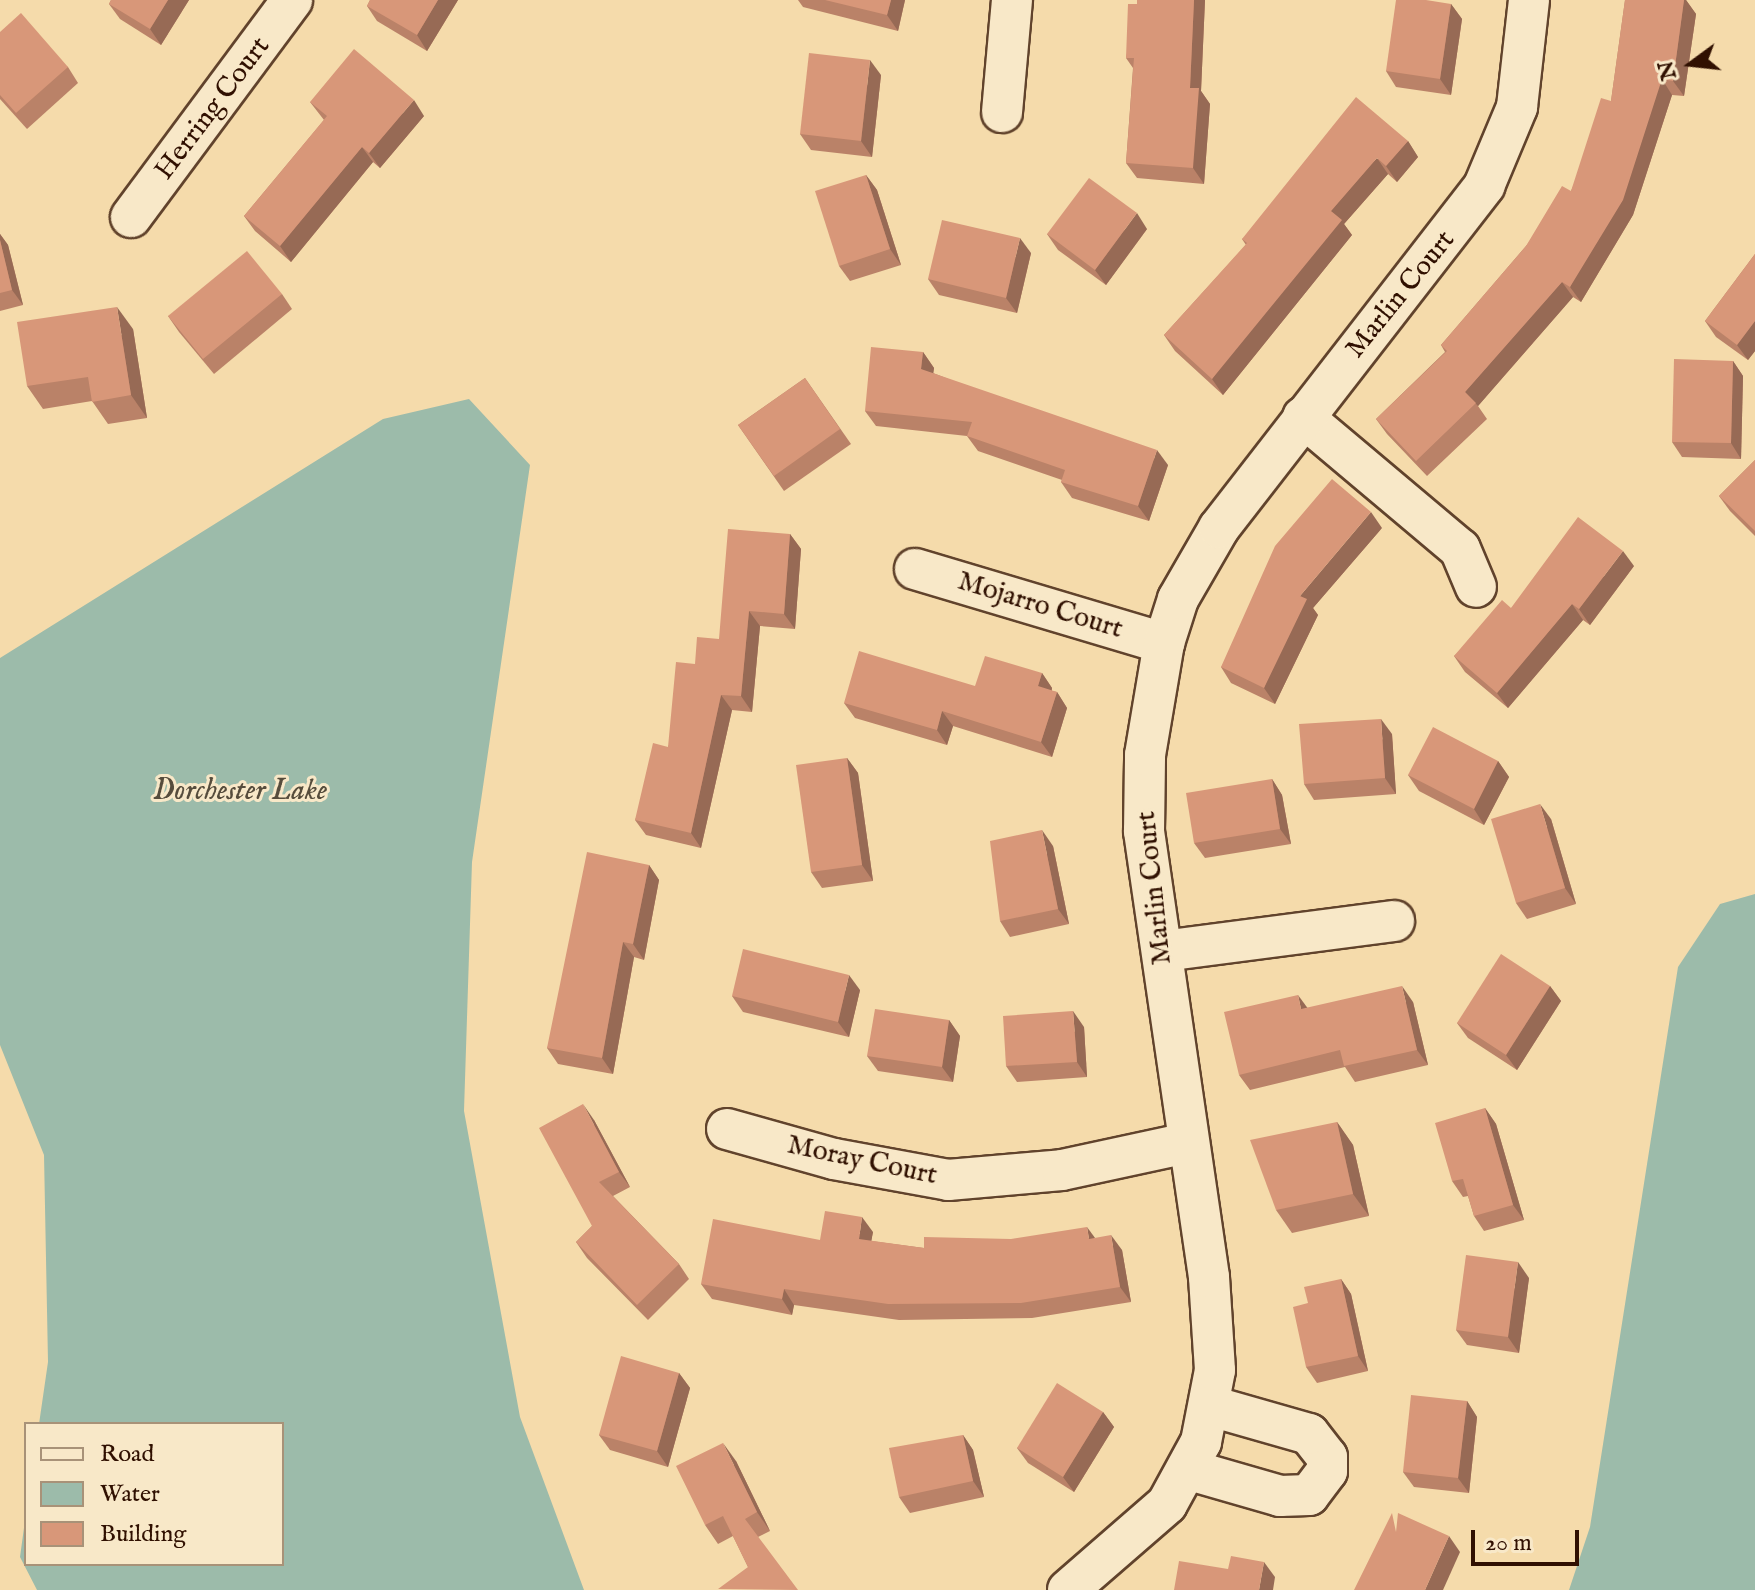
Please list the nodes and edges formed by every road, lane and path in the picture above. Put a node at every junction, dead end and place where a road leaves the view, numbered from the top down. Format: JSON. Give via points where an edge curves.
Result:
{"nodes":[{"id":1,"x":292,"y":0,"type":"edge"},
{"id":2,"x":1012,"y":0,"type":"edge"},
{"id":3,"x":1529,"y":0,"type":"edge"},
{"id":4,"x":1002,"y":112,"type":"dead end"},
{"id":5,"x":131,"y":217,"type":"dead end"},
{"id":6,"x":1303,"y":417,"type":"junction"},
{"id":7,"x":915,"y":569,"type":"dead end"},
{"id":8,"x":1476,"y":587,"type":"dead end"},
{"id":9,"x":1164,"y":643,"type":"junction"},
{"id":10,"x":1394,"y":921,"type":"dead end"},
{"id":11,"x":1163,"y":951,"type":"junction"},
{"id":12,"x":727,"y":1129,"type":"dead end"},
{"id":13,"x":1187,"y":1143,"type":"junction"},
{"id":14,"x":1211,"y":1406,"type":"junction"},
{"id":15,"x":1190,"y":1470,"type":"junction"},
{"id":16,"x":1068,"y":1590,"type":"edge"}],
"edges":[{"from":1,"to":5,"type":"street","name":"Herring Court"},
{"from":2,"to":4,"type":"street"},
{"from":3,"to":6,"type":"street","name":"Marlin Court","via":[[1517,107],[1484,186]]},
{"from":6,"to":8,"type":"street","via":[[1460,549]]},
{"from":6,"to":9,"type":"street","name":"Marlin Court","via":[[1197,563]]},
{"from":7,"to":9,"type":"street","name":"Mojarro Court"},
{"from":9,"to":11,"type":"street","name":"Marlin Court","via":[[1145,755],[1144,831]]},
{"from":10,"to":11,"type":"street"},
{"from":11,"to":13,"type":"street","name":"Marlin Court"},
{"from":12,"to":13,"type":"street","name":"Moray Court","via":[[834,1159],[948,1180],[1062,1170]]},
{"from":13,"to":14,"type":"street","name":"Marlin Court","via":[[1215,1334]]},
{"from":14,"to":15,"type":"street","name":"Marlin Court"},
{"from":14,"to":15,"type":"street","via":[[1309,1434],[1327,1457],[1323,1483],[1309,1495],[1280,1496]]},
{"from":15,"to":16,"type":"street","name":"Marlin Court","via":[[1143,1529]]}]}
